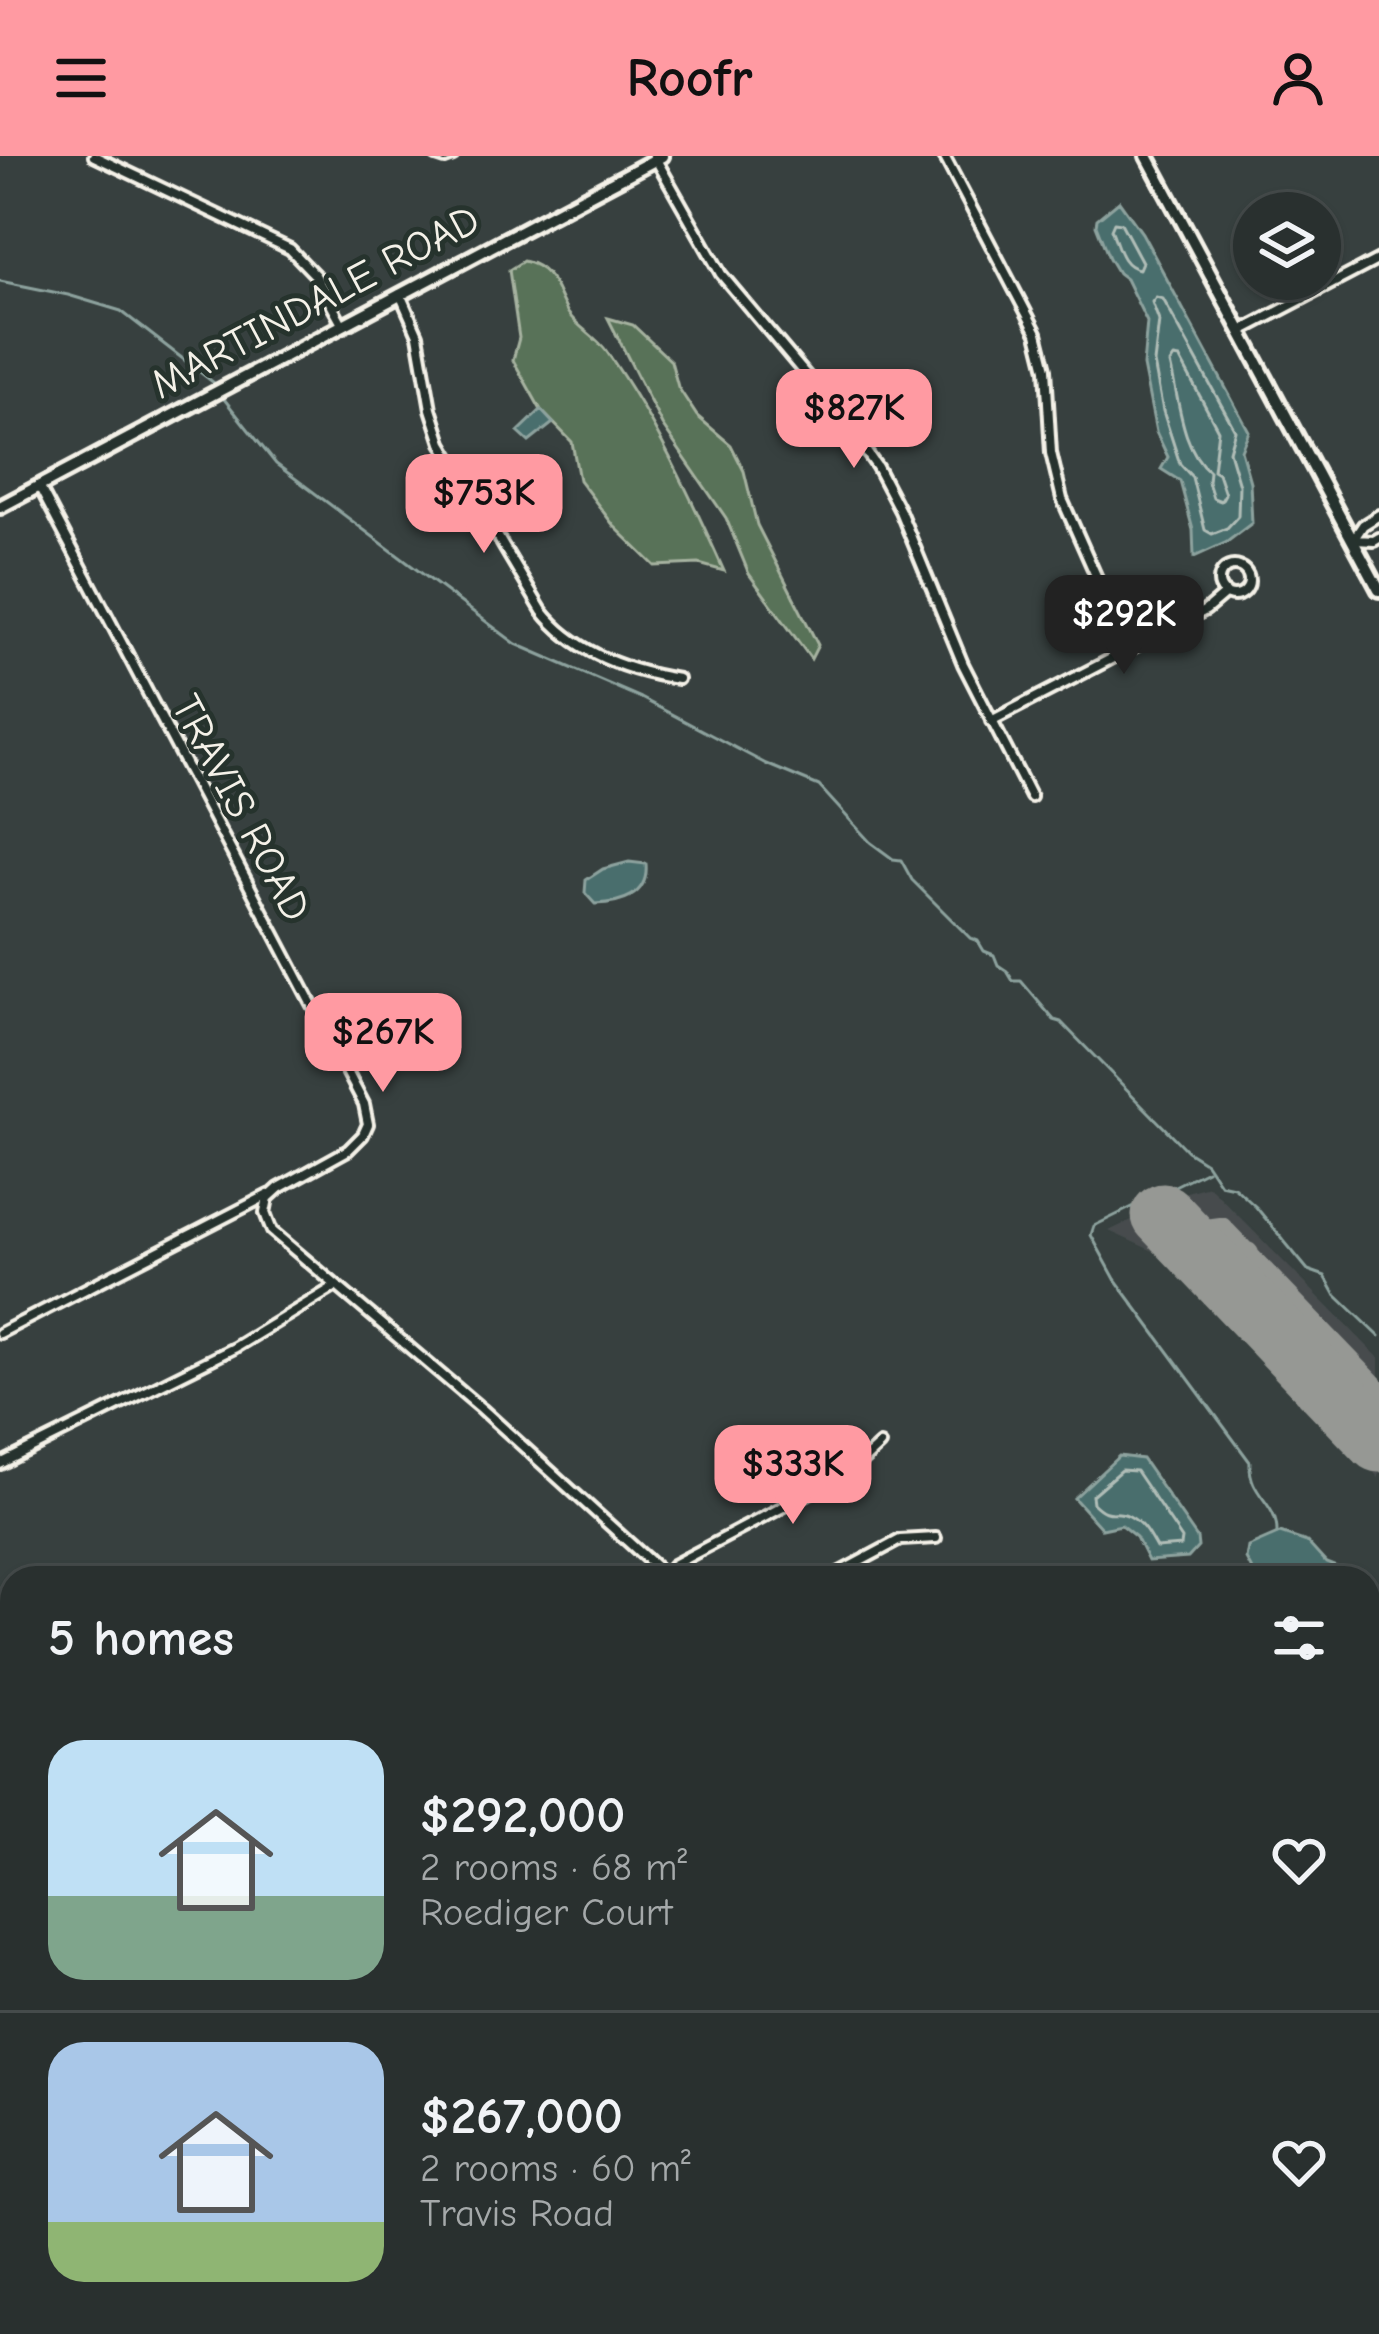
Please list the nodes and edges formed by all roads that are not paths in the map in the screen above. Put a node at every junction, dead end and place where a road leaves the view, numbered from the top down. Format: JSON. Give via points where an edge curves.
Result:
{"nodes":[{"id":1,"x":94,"y":156,"type":"edge"},
{"id":2,"x":436,"y":156,"type":"edge"},
{"id":3,"x":453,"y":156,"type":"edge"},
{"id":4,"x":944,"y":156,"type":"edge"},
{"id":5,"x":1147,"y":156,"type":"edge"},
{"id":6,"x":657,"y":157,"type":"edge"},
{"id":7,"x":1379,"y":259,"type":"edge"},
{"id":8,"x":400,"y":294,"type":"junction"},
{"id":9,"x":342,"y":325,"type":"junction"},
{"id":10,"x":1241,"y":332,"type":"junction"},
{"id":11,"x":39,"y":486,"type":"junction"},
{"id":12,"x":0,"y":507,"type":"edge"},
{"id":13,"x":1379,"y":515,"type":"edge"},
{"id":14,"x":1379,"y":538,"type":"edge"},
{"id":15,"x":1353,"y":540,"type":"junction"},
{"id":16,"x":1379,"y":590,"type":"edge"},
{"id":17,"x":1226,"y":593,"type":"dead end"},
{"id":18,"x":1129,"y":650,"type":"junction"},
{"id":19,"x":678,"y":679,"type":"dead end"},
{"id":20,"x":991,"y":721,"type":"junction"},
{"id":21,"x":1030,"y":796,"type":"dead end"},
{"id":22,"x":274,"y":1192,"type":"junction"},
{"id":23,"x":336,"y":1286,"type":"junction"},
{"id":24,"x":0,"y":1334,"type":"edge"},
{"id":25,"x":880,"y":1445,"type":"dead end"},
{"id":26,"x":0,"y":1464,"type":"edge"},
{"id":27,"x":935,"y":1538,"type":"dead end"},
{"id":28,"x":654,"y":1566,"type":"edge"},
{"id":29,"x":672,"y":1566,"type":"edge"},
{"id":30,"x":852,"y":1566,"type":"edge"}],
"edges":[{"from":1,"to":9,"type":"street","via":[[286,246],[315,274]]},
{"from":2,"to":3,"type":"street"},
{"from":4,"to":18,"type":"street","via":[[1037,333],[1059,487]]},
{"from":5,"to":10,"type":"street"},
{"from":6,"to":8,"type":"street","name":"MARTINDALE ROAD"},
{"from":6,"to":20,"type":"street","via":[[721,274],[877,467]]},
{"from":7,"to":10,"type":"street"},
{"from":8,"to":9,"type":"street","name":"MARTINDALE ROAD"},
{"from":8,"to":19,"type":"street","via":[[418,335],[442,443],[542,611],[593,652]]},
{"from":9,"to":11,"type":"street","name":"MARTINDALE ROAD"},
{"from":10,"to":15,"type":"street"},
{"from":11,"to":12,"type":"street","name":"MARTINDALE ROAD"},
{"from":11,"to":22,"type":"street","name":"TRAVIS ROAD","via":[[364,1104],[368,1124],[356,1143]]},
{"from":13,"to":15,"type":"street"},
{"from":14,"to":15,"type":"street"},
{"from":15,"to":16,"type":"street"},
{"from":17,"to":18,"type":"street"},
{"from":18,"to":20,"type":"street"},
{"from":20,"to":21,"type":"street"},
{"from":22,"to":23,"type":"street","via":[[265,1205],[272,1231]]},
{"from":22,"to":24,"type":"street","name":"TRAVIS ROAD"},
{"from":23,"to":26,"type":"street","via":[[234,1348]]},
{"from":23,"to":28,"type":"street"},
{"from":25,"to":29,"type":"street","via":[[853,1470]]},
{"from":27,"to":30,"type":"street","via":[[900,1540]]}]}
